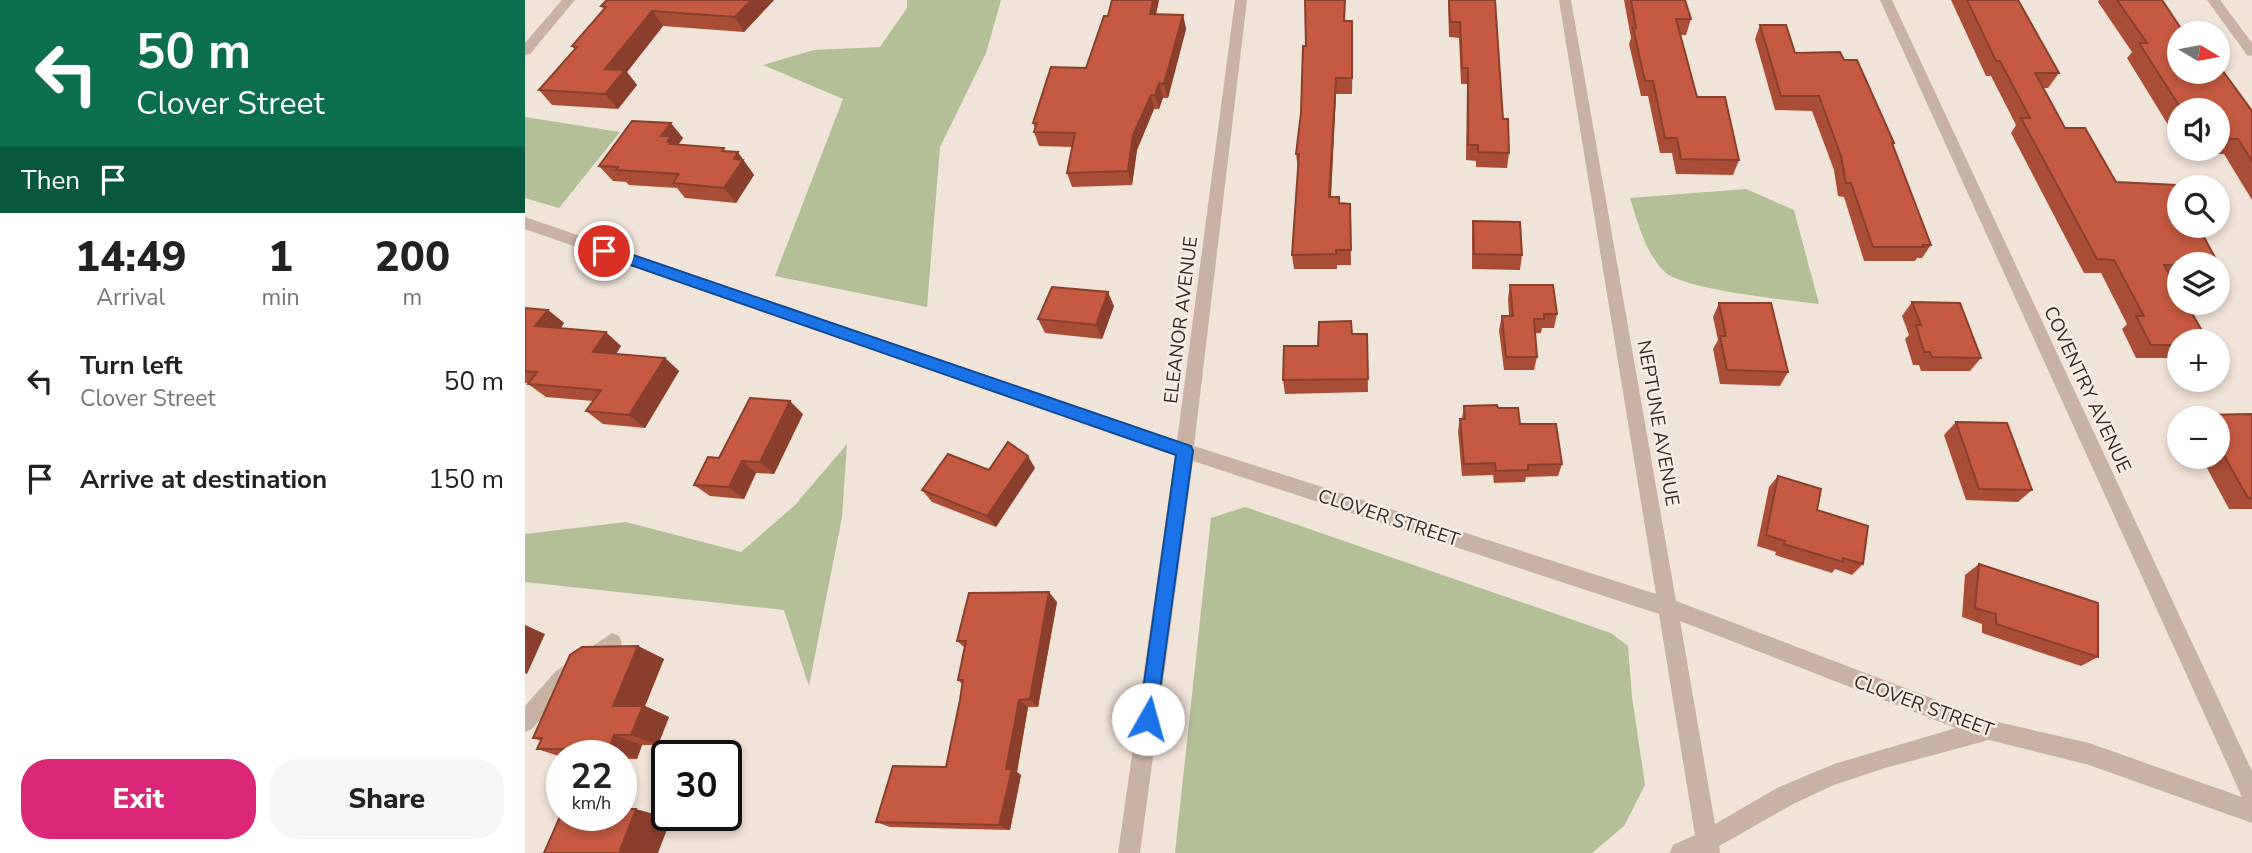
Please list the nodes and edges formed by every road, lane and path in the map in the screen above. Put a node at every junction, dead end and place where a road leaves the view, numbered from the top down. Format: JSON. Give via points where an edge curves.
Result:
{"nodes":[{"id":1,"x":569,"y":0,"type":"edge"},
{"id":2,"x":1241,"y":0,"type":"edge"},
{"id":3,"x":1565,"y":0,"type":"edge"},
{"id":4,"x":1886,"y":0,"type":"edge"},
{"id":5,"x":2213,"y":0,"type":"edge"},
{"id":6,"x":525,"y":51,"type":"edge"},
{"id":7,"x":2252,"y":52,"type":"edge"},
{"id":8,"x":525,"y":223,"type":"edge"},
{"id":9,"x":1185,"y":451,"type":"junction"},
{"id":10,"x":1669,"y":608,"type":"junction"},
{"id":11,"x":612,"y":643,"type":"edge"},
{"id":12,"x":525,"y":722,"type":"edge"},
{"id":13,"x":1989,"y":730,"type":"junction"},
{"id":14,"x":2252,"y":796,"type":"edge"},
{"id":15,"x":2252,"y":812,"type":"edge"},
{"id":16,"x":1708,"y":847,"type":"edge"},
{"id":17,"x":1129,"y":853,"type":"edge"},
{"id":18,"x":1681,"y":853,"type":"edge"}],
"edges":[{"from":1,"to":6,"type":"street"},
{"from":2,"to":9,"type":"street","name":"ELEANOR AVENUE"},
{"from":3,"to":10,"type":"street","name":"NEPTUNE AVENUE"},
{"from":4,"to":14,"type":"street","name":"COVENTRY AVENUE"},
{"from":5,"to":7,"type":"street"},
{"from":8,"to":9,"type":"street","name":"CLOVER STREET"},
{"from":9,"to":10,"type":"street","name":"CLOVER STREET"},
{"from":9,"to":17,"type":"street","name":"ELEANOR AVENUE"},
{"from":10,"to":13,"type":"street","name":"CLOVER STREET"},
{"from":10,"to":16,"type":"street","name":"NEPTUNE AVENUE"},
{"from":11,"to":12,"type":"street","via":[[563,678]]},
{"from":13,"to":15,"type":"street","name":"CLOVER STREET","via":[[2089,754]]},
{"from":13,"to":16,"type":"street","via":[[1872,759],[1786,796]]},
{"from":16,"to":18,"type":"street"}]}
